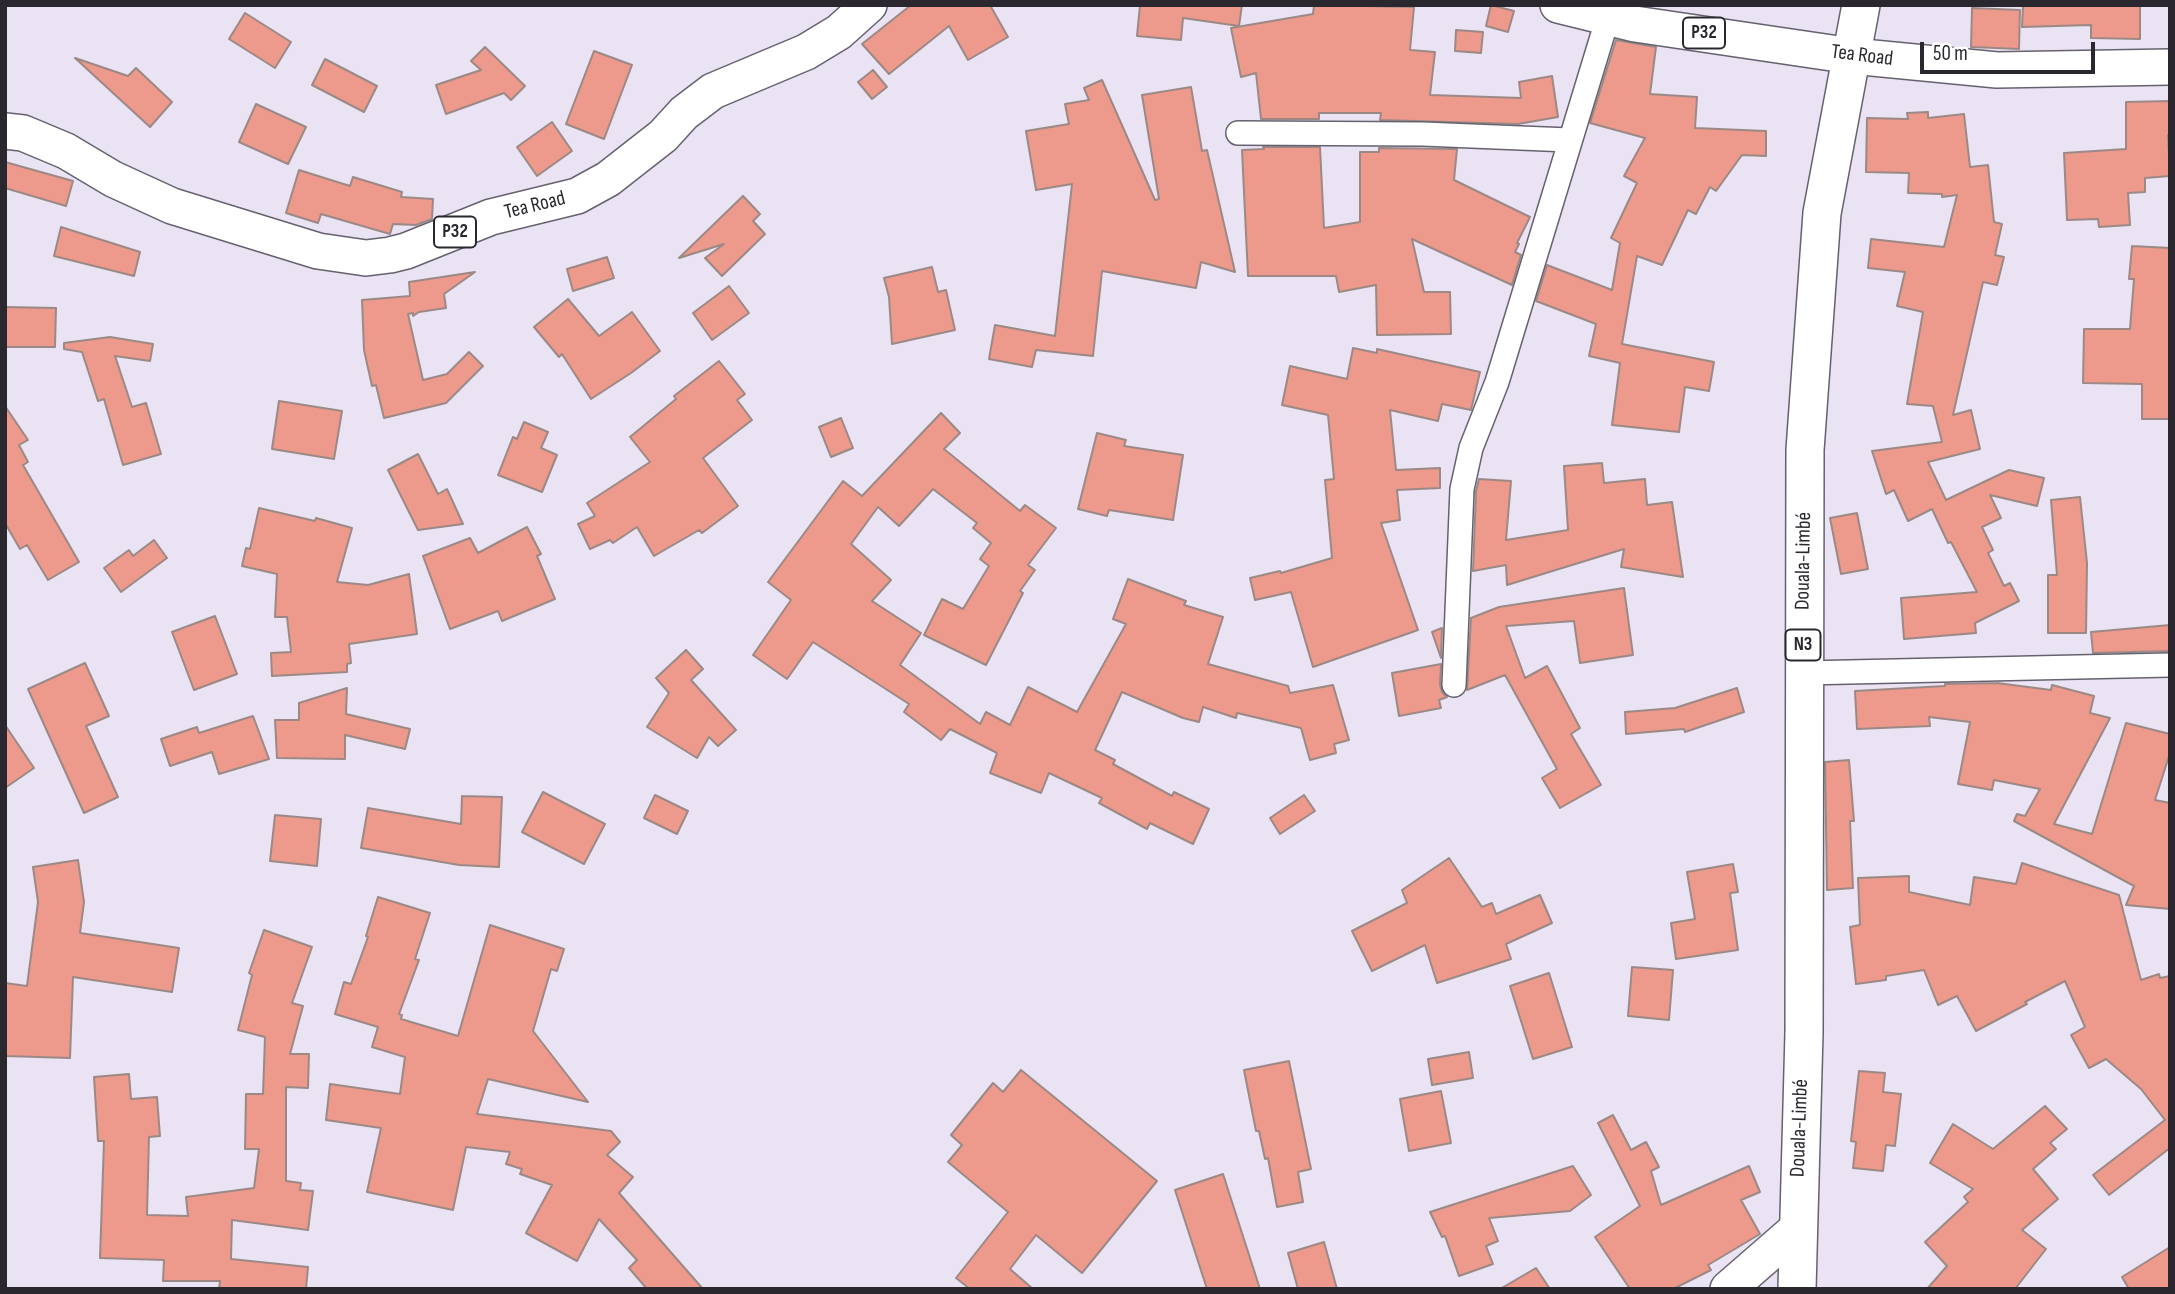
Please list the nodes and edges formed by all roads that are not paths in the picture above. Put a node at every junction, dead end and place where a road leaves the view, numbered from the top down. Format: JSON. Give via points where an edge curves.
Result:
{"nodes":[{"id":1,"x":869,"y":5,"type":"edge"},
{"id":2,"x":1558,"y":5,"type":"edge"},
{"id":3,"x":1861,"y":5,"type":"edge"},
{"id":4,"x":1608,"y":17,"type":"junction"},
{"id":5,"x":1852,"y":56,"type":"junction"},
{"id":6,"x":2170,"y":67,"type":"edge"},
{"id":7,"x":5,"y":131,"type":"edge"},
{"id":8,"x":1238,"y":133,"type":"dead end"},
{"id":9,"x":1570,"y":140,"type":"junction"},
{"id":10,"x":2170,"y":665,"type":"edge"},
{"id":11,"x":1803,"y":673,"type":"junction"},
{"id":12,"x":1454,"y":685,"type":"dead end"},
{"id":13,"x":1797,"y":1229,"type":"junction"},
{"id":14,"x":1728,"y":1289,"type":"edge"},
{"id":15,"x":1797,"y":1289,"type":"edge"}],
"edges":[{"from":1,"to":7,"type":"main road","name":"Tea Road","number":"P32","via":[[839,32],[806,52],[713,91],[663,136],[587,190],[491,217],[390,255],[366,258],[318,251],[172,206],[66,151],[23,133]]},
{"from":2,"to":4,"type":"main road","name":"Tea Road","number":"P32"},
{"from":3,"to":5,"type":"highway","name":"Douala-Limbé","number":"N3"},
{"from":4,"to":5,"type":"main road","name":"Tea Road","number":"P32"},
{"from":4,"to":9,"type":"street"},
{"from":5,"to":6,"type":"main road","name":"Tea Road","number":"P32","via":[[1997,71]]},
{"from":5,"to":11,"type":"highway","name":"Douala-Limbé","number":"N3","via":[[1822,213],[1805,450]]},
{"from":8,"to":9,"type":"street"},
{"from":9,"to":12,"type":"street","via":[[1497,382],[1466,468]]},
{"from":10,"to":11,"type":"street"},
{"from":11,"to":13,"type":"highway","name":"Douala-Limbé","number":"N3","via":[[1804,1033]]},
{"from":13,"to":14,"type":"main road"},
{"from":13,"to":15,"type":"highway","name":"Douala-Limbé","number":"N3"}]}
